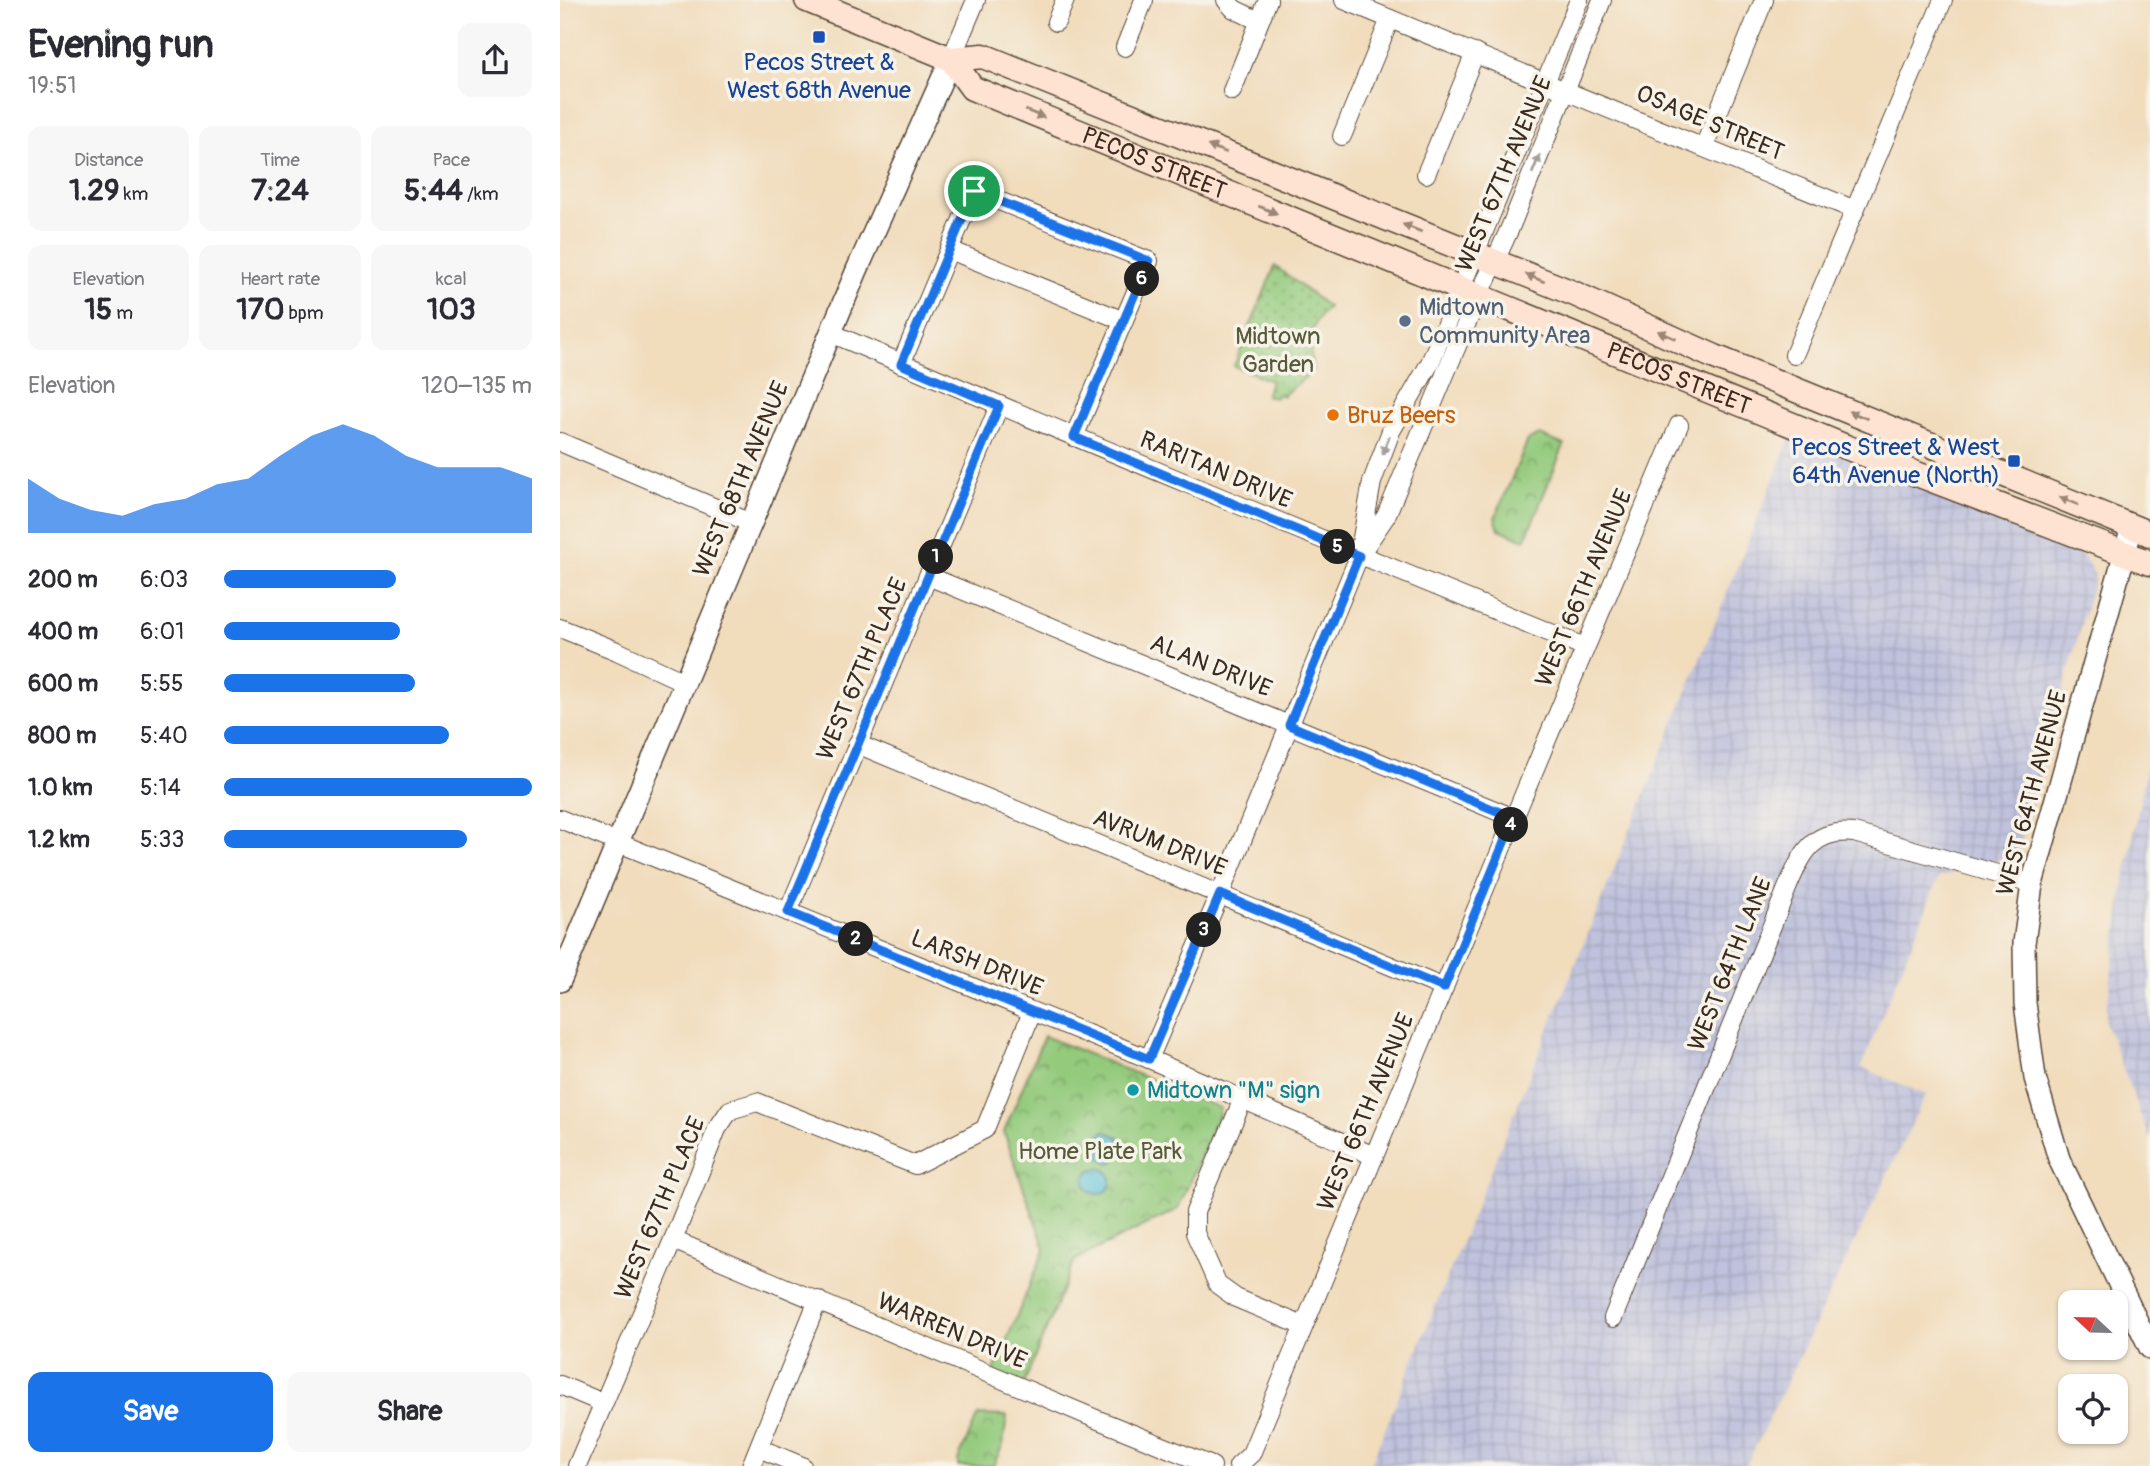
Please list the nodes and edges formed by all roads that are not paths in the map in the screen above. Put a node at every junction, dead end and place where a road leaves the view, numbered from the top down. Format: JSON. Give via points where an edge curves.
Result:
{"nodes":[{"id":1,"x":807,"y":0,"type":"edge"},
{"id":2,"x":976,"y":0,"type":"edge"},
{"id":3,"x":1065,"y":0,"type":"edge"},
{"id":4,"x":1144,"y":0,"type":"edge"},
{"id":5,"x":1226,"y":0,"type":"edge"},
{"id":6,"x":1268,"y":0,"type":"edge"},
{"id":7,"x":1345,"y":0,"type":"edge"},
{"id":8,"x":1579,"y":0,"type":"edge"},
{"id":9,"x":1602,"y":0,"type":"edge"},
{"id":10,"x":1764,"y":0,"type":"edge"},
{"id":11,"x":1943,"y":0,"type":"edge"},
{"id":12,"x":1390,"y":19,"type":"junction"},
{"id":13,"x":1259,"y":21,"type":"junction"},
{"id":14,"x":1056,"y":22,"type":"dead end"},
{"id":15,"x":1125,"y":47,"type":"dead end"},
{"id":16,"x":1475,"y":53,"type":"junction"},
{"id":17,"x":951,"y":59,"type":"junction"},
{"id":18,"x":1545,"y":81,"type":"junction"},
{"id":19,"x":1566,"y":90,"type":"junction"},
{"id":20,"x":1232,"y":91,"type":"dead end"},
{"id":21,"x":1342,"y":136,"type":"dead end"},
{"id":22,"x":1704,"y":147,"type":"junction"},
{"id":23,"x":1426,"y":174,"type":"dead end"},
{"id":24,"x":1855,"y":209,"type":"junction"},
{"id":25,"x":950,"y":250,"type":"junction"},
{"id":26,"x":1485,"y":258,"type":"junction"},
{"id":27,"x":1470,"y":293,"type":"junction"},
{"id":28,"x":1124,"y":321,"type":"junction"},
{"id":29,"x":831,"y":333,"type":"junction"},
{"id":30,"x":1794,"y":355,"type":"dead end"},
{"id":31,"x":901,"y":364,"type":"junction"},
{"id":32,"x":999,"y":406,"type":"junction"},
{"id":33,"x":1679,"y":425,"type":"dead end"},
{"id":34,"x":1074,"y":437,"type":"junction"},
{"id":35,"x":560,"y":442,"type":"edge"},
{"id":36,"x":751,"y":523,"type":"junction"},
{"id":37,"x":2141,"y":530,"type":"edge"},
{"id":38,"x":2123,"y":552,"type":"junction"},
{"id":39,"x":1359,"y":556,"type":"junction"},
{"id":40,"x":2150,"y":563,"type":"edge"},
{"id":41,"x":928,"y":576,"type":"junction"},
{"id":42,"x":560,"y":628,"type":"edge"},
{"id":43,"x":1585,"y":647,"type":"junction"},
{"id":44,"x":684,"y":682,"type":"junction"},
{"id":45,"x":1289,"y":725,"type":"junction"},
{"id":46,"x":857,"y":744,"type":"junction"},
{"id":47,"x":1514,"y":818,"type":"junction"},
{"id":48,"x":560,"y":819,"type":"edge"},
{"id":49,"x":617,"y":843,"type":"junction"},
{"id":50,"x":2032,"y":884,"type":"junction"},
{"id":51,"x":1220,"y":894,"type":"junction"},
{"id":52,"x":788,"y":912,"type":"junction"},
{"id":53,"x":560,"y":981,"type":"edge"},
{"id":54,"x":1444,"y":988,"type":"junction"},
{"id":55,"x":1032,"y":1012,"type":"junction"},
{"id":56,"x":1149,"y":1059,"type":"junction"},
{"id":57,"x":1243,"y":1100,"type":"junction"},
{"id":58,"x":1374,"y":1156,"type":"junction"},
{"id":59,"x":673,"y":1240,"type":"junction"},
{"id":60,"x":818,"y":1300,"type":"junction"},
{"id":61,"x":1613,"y":1318,"type":"dead end"},
{"id":62,"x":1303,"y":1326,"type":"junction"},
{"id":63,"x":2150,"y":1348,"type":"edge"},
{"id":64,"x":560,"y":1385,"type":"edge"},
{"id":65,"x":603,"y":1403,"type":"junction"},
{"id":66,"x":759,"y":1448,"type":"junction"},
{"id":67,"x":577,"y":1466,"type":"edge"},
{"id":68,"x":751,"y":1466,"type":"edge"},
{"id":69,"x":802,"y":1466,"type":"edge"},
{"id":70,"x":1212,"y":1466,"type":"edge"},
{"id":71,"x":1239,"y":1466,"type":"edge"}],
"edges":[{"from":1,"to":17,"type":"main road","name":"PECOS STREET"},
{"from":2,"to":17,"type":"street","name":"WEST 68TH AVENUE"},
{"from":3,"to":14,"type":"street"},
{"from":4,"to":15,"type":"street"},
{"from":5,"to":13,"type":"street"},
{"from":6,"to":13,"type":"street"},
{"from":7,"to":12,"type":"street","name":"OSAGE STREET"},
{"from":8,"to":18,"type":"street","name":"WEST 67TH AVENUE"},
{"from":9,"to":19,"type":"street","name":"WEST 67TH AVENUE"},
{"from":10,"to":22,"type":"street"},
{"from":11,"to":24,"type":"street"},
{"from":12,"to":16,"type":"street","name":"OSAGE STREET"},
{"from":12,"to":21,"type":"street"},
{"from":13,"to":20,"type":"street"},
{"from":16,"to":18,"type":"street","name":"OSAGE STREET"},
{"from":16,"to":23,"type":"street"},
{"from":26,"to":17,"type":"main road","name":"PECOS STREET","one_way":true,"via":[[983,56]]},
{"from":17,"to":27,"type":"main road","name":"PECOS STREET","one_way":true,"via":[[972,88]]},
{"from":17,"to":29,"type":"street","name":"WEST 68TH AVENUE"},
{"from":18,"to":19,"type":"street","name":"OSAGE STREET"},
{"from":18,"to":26,"type":"street","name":"WEST 67TH AVENUE"},
{"from":19,"to":22,"type":"street","name":"OSAGE STREET"},
{"from":26,"to":19,"type":"street","name":"WEST 67TH AVENUE","one_way":true,"via":[[1510,228]]},
{"from":22,"to":24,"type":"street","name":"OSAGE STREET"},
{"from":24,"to":30,"type":"street"},
{"from":25,"to":28,"type":"street"},
{"from":25,"to":28,"type":"street","via":[[974,191],[1098,240],[1149,261]]},
{"from":25,"to":31,"type":"street"},
{"from":26,"to":27,"type":"street","name":"WEST 67TH AVENUE"},
{"from":37,"to":26,"type":"main road","name":"PECOS STREET","one_way":true},
{"from":27,"to":38,"type":"main road","name":"PECOS STREET","via":[[1846,447]]},
{"from":27,"to":39,"type":"street","name":"WEST 67TH AVENUE","via":[[1386,516]]},
{"from":27,"to":39,"type":"street","name":"WEST 67TH AVENUE","one_way":true,"via":[[1391,431],[1372,482]]},
{"from":28,"to":34,"type":"street"},
{"from":29,"to":31,"type":"street","name":"RARITAN DRIVE"},
{"from":29,"to":36,"type":"street","name":"WEST 68TH AVENUE"},
{"from":31,"to":32,"type":"street","name":"RARITAN DRIVE"},
{"from":32,"to":34,"type":"street","name":"RARITAN DRIVE"},
{"from":32,"to":41,"type":"street","name":"WEST 67TH PLACE"},
{"from":33,"to":43,"type":"street","name":"WEST 66TH AVENUE"},
{"from":34,"to":39,"type":"street","name":"RARITAN DRIVE"},
{"from":35,"to":36,"type":"street"},
{"from":36,"to":44,"type":"street","name":"WEST 68TH AVENUE"},
{"from":37,"to":38,"type":"street","name":"WEST 64TH AVENUE"},
{"from":38,"to":40,"type":"main road","name":"PECOS STREET"},
{"from":38,"to":50,"type":"street","name":"WEST 64TH AVENUE"},
{"from":39,"to":43,"type":"street","name":"RARITAN DRIVE"},
{"from":39,"to":45,"type":"street","name":"WEST 67TH AVENUE"},
{"from":41,"to":45,"type":"street","name":"ALAN DRIVE"},
{"from":41,"to":46,"type":"street","name":"WEST 67TH PLACE"},
{"from":42,"to":44,"type":"street"},
{"from":43,"to":47,"type":"street","name":"WEST 66TH AVENUE"},
{"from":44,"to":49,"type":"street","name":"WEST 68TH AVENUE"},
{"from":45,"to":47,"type":"street","name":"ALAN DRIVE"},
{"from":45,"to":51,"type":"street","name":"WEST 67TH AVENUE"},
{"from":46,"to":51,"type":"street","name":"AVRUM DRIVE"},
{"from":46,"to":52,"type":"street","name":"WEST 67TH PLACE"},
{"from":47,"to":54,"type":"street","name":"WEST 66TH AVENUE"},
{"from":48,"to":49,"type":"street","name":"LARSH DRIVE"},
{"from":49,"to":52,"type":"street","name":"LARSH DRIVE"},
{"from":49,"to":53,"type":"street","name":"WEST 68TH AVENUE"},
{"from":50,"to":61,"type":"street","name":"WEST 64TH LANE","via":[[1854,833],[1829,833],[1811,845],[1783,898]]},
{"from":50,"to":63,"type":"street","name":"WEST 64TH AVENUE","via":[[2024,943],[2025,1003],[2035,1078],[2059,1159]]},
{"from":51,"to":54,"type":"street","name":"AVRUM DRIVE"},
{"from":51,"to":56,"type":"street","name":"WEST 67TH AVENUE"},
{"from":52,"to":55,"type":"street","name":"LARSH DRIVE"},
{"from":54,"to":58,"type":"street","name":"WEST 66TH AVENUE"},
{"from":55,"to":56,"type":"street","name":"LARSH DRIVE"},
{"from":55,"to":59,"type":"street","name":"WEST 67TH PLACE","via":[[985,1129],[915,1165],[757,1102],[730,1110],[717,1129]]},
{"from":56,"to":57,"type":"street","name":"LARSH DRIVE"},
{"from":57,"to":58,"type":"street","name":"LARSH DRIVE"},
{"from":57,"to":62,"type":"street","via":[[1195,1212],[1195,1233],[1218,1285],[1236,1298]]},
{"from":58,"to":62,"type":"street","name":"WEST 66TH AVENUE"},
{"from":59,"to":60,"type":"street","name":"WARREN DRIVE"},
{"from":59,"to":65,"type":"street","name":"WEST 67TH PLACE"},
{"from":60,"to":66,"type":"street"},
{"from":60,"to":70,"type":"street","name":"WARREN DRIVE"},
{"from":62,"to":71,"type":"street","name":"WEST 66TH AVENUE","via":[[1251,1454]]},
{"from":64,"to":65,"type":"street"},
{"from":65,"to":67,"type":"street","name":"WEST 67TH PLACE"},
{"from":66,"to":68,"type":"street"},
{"from":66,"to":69,"type":"street"}]}
